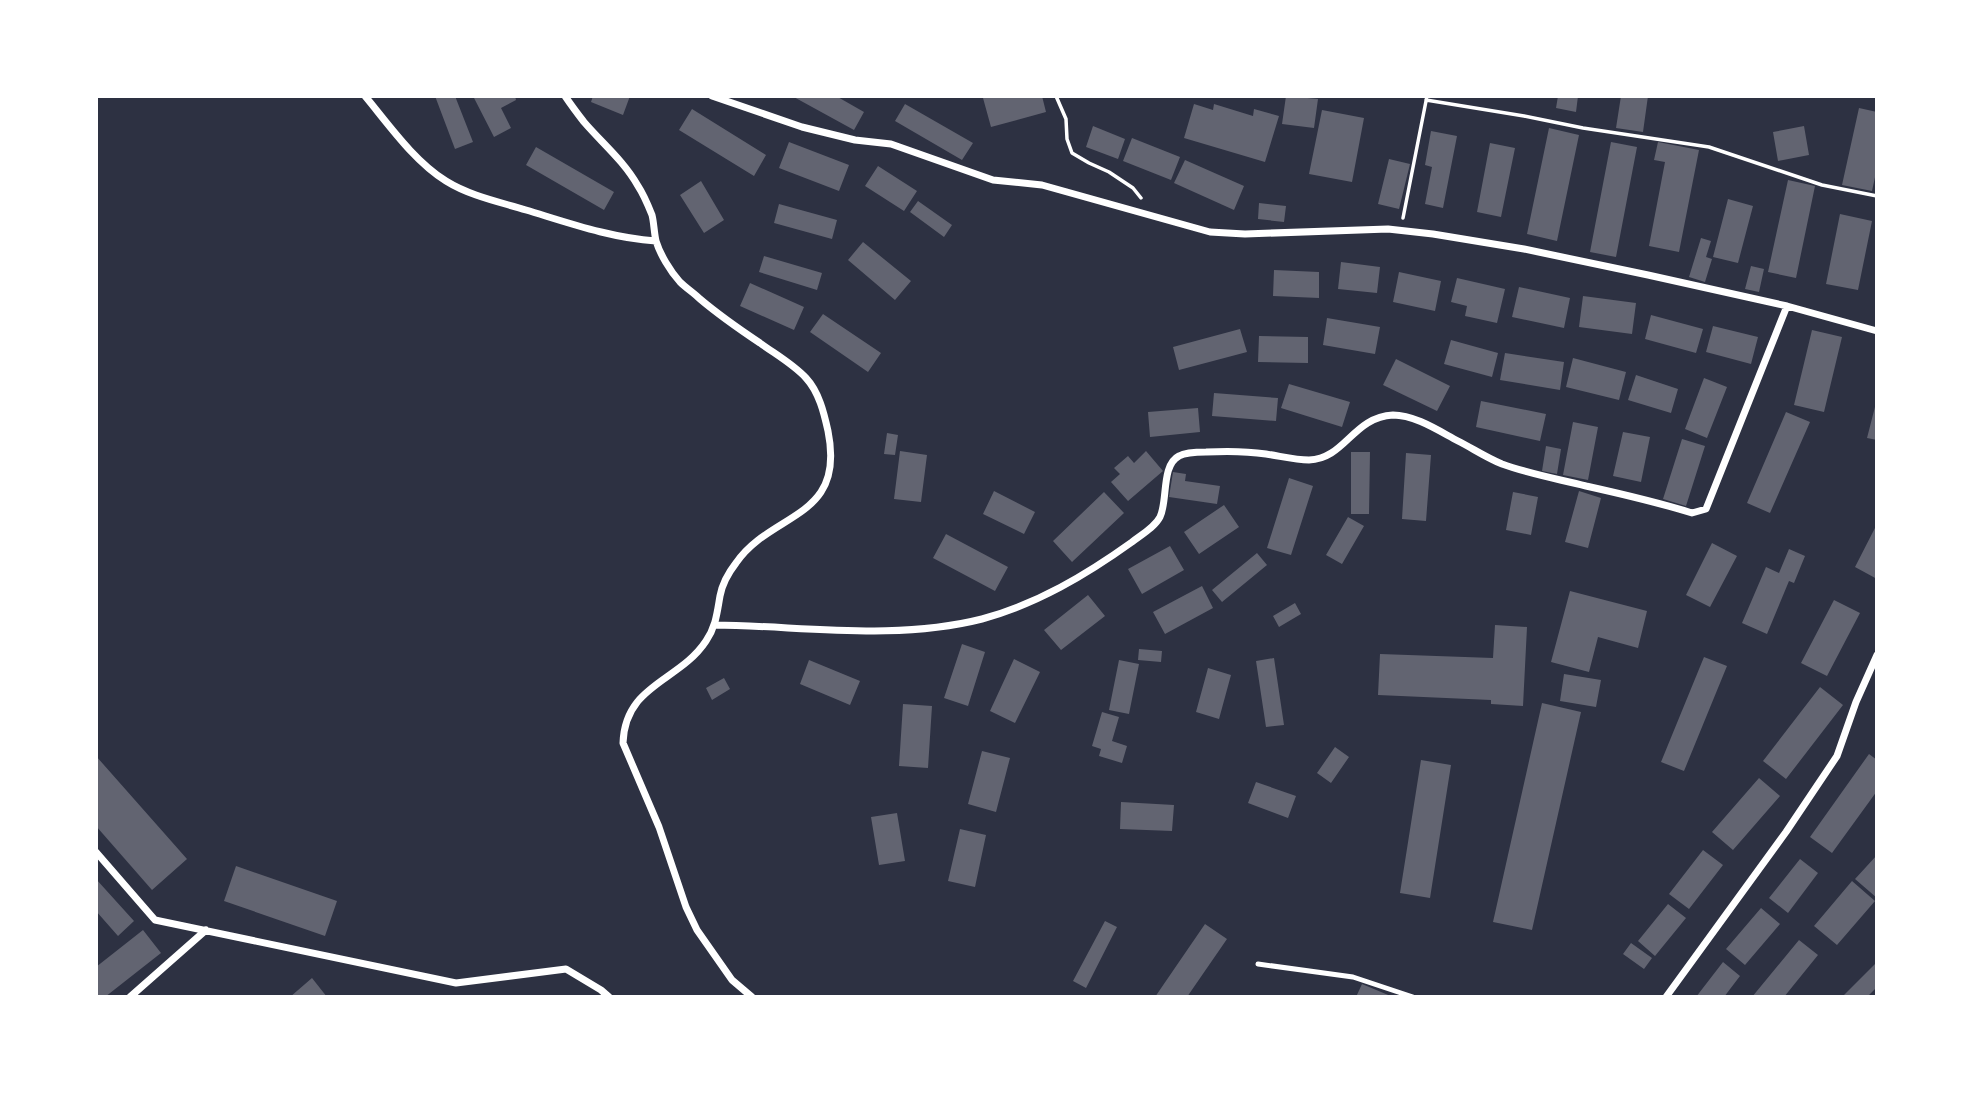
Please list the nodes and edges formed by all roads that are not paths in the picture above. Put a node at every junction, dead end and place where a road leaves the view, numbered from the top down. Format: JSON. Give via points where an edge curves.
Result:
{"nodes":[{"id":1,"x":365,"y":96,"type":"edge"},
{"id":2,"x":565,"y":96,"type":"edge"},
{"id":3,"x":712,"y":96,"type":"edge"},
{"id":4,"x":656,"y":241,"type":"junction"},
{"id":5,"x":1787,"y":306,"type":"junction"},
{"id":6,"x":1877,"y":331,"type":"edge"},
{"id":7,"x":715,"y":625,"type":"junction"},
{"id":8,"x":1877,"y":655,"type":"edge"},
{"id":9,"x":96,"y":852,"type":"edge"},
{"id":10,"x":206,"y":930,"type":"junction"},
{"id":11,"x":1258,"y":964,"type":"dead end"},
{"id":12,"x":130,"y":997,"type":"edge"},
{"id":13,"x":609,"y":997,"type":"edge"},
{"id":14,"x":752,"y":997,"type":"edge"},
{"id":15,"x":1413,"y":997,"type":"edge"},
{"id":16,"x":1666,"y":997,"type":"edge"}],
"edges":[{"from":1,"to":4,"type":"street","via":[[428,168],[470,193],[602,233]]},
{"from":2,"to":4,"type":"street","via":[[636,182],[653,218]]},
{"from":3,"to":5,"type":"street","via":[[802,127],[855,141],[891,144],[993,180],[1042,185],[1210,232],[1401,230],[1524,249]]},
{"from":4,"to":7,"type":"street","via":[[680,282],[808,380],[829,436],[828,477],[820,494],[736,562],[720,594]]},
{"from":5,"to":6,"type":"street"},
{"from":5,"to":7,"type":"street","via":[[1706,509],[1692,513],[1501,464],[1417,420],[1379,416],[1321,459],[1214,451],[1178,456],[1171,463],[1158,520],[1079,577],[1002,612],[961,623],[888,631]]},
{"from":7,"to":14,"type":"street","via":[[691,659],[638,700],[623,729],[623,743],[697,930],[733,980]]},
{"from":8,"to":16,"type":"street","via":[[1837,756]]},
{"from":9,"to":10,"type":"street","via":[[155,920]]},
{"from":10,"to":12,"type":"street"},
{"from":10,"to":13,"type":"street","via":[[456,984],[566,969]]},
{"from":11,"to":15,"type":"lane","via":[[1353,977]]}]}
